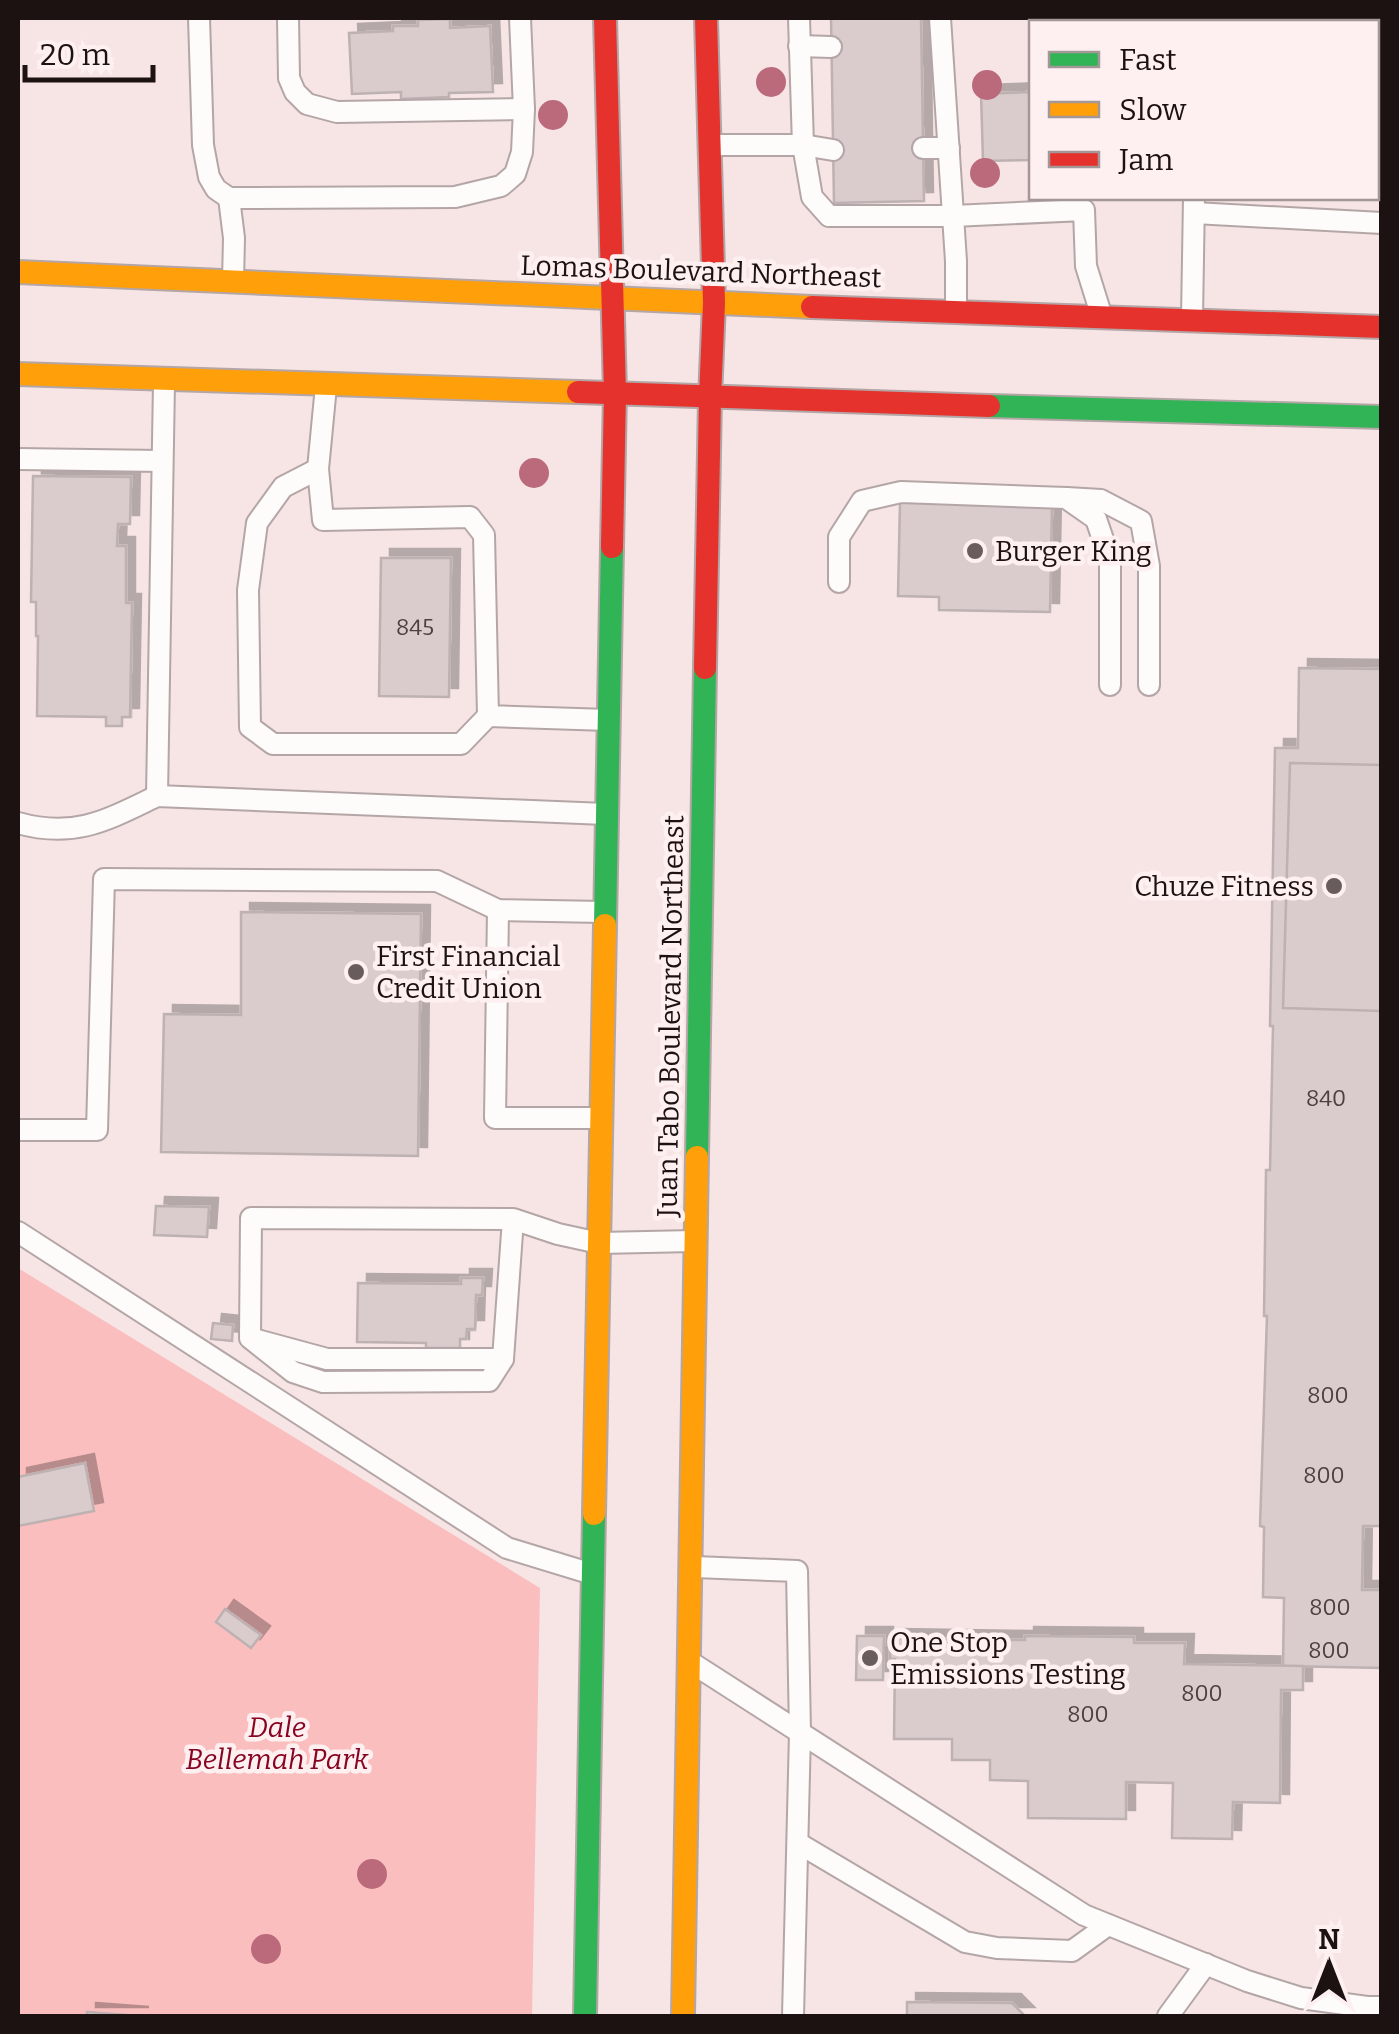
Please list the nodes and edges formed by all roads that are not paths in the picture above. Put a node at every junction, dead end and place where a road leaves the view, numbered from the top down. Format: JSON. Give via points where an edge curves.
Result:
{"nodes":[{"id":1,"x":200,"y":18,"type":"edge"},
{"id":2,"x":288,"y":18,"type":"edge"},
{"id":3,"x":520,"y":18,"type":"edge"},
{"id":4,"x":605,"y":18,"type":"edge"},
{"id":5,"x":706,"y":18,"type":"edge"},
{"id":6,"x":799,"y":18,"type":"edge"},
{"id":7,"x":940,"y":18,"type":"edge"},
{"id":8,"x":799,"y":46,"type":"junction"},
{"id":9,"x":831,"y":47,"type":"dead end"},
{"id":10,"x":921,"y":47,"type":"dead end"},
{"id":11,"x":943,"y":47,"type":"junction"},
{"id":12,"x":524,"y":109,"type":"junction"},
{"id":13,"x":711,"y":145,"type":"junction"},
{"id":14,"x":803,"y":145,"type":"junction"},
{"id":15,"x":923,"y":148,"type":"dead end"},
{"id":16,"x":949,"y":148,"type":"junction"},
{"id":17,"x":833,"y":150,"type":"dead end"},
{"id":18,"x":229,"y":198,"type":"junction"},
{"id":19,"x":1083,"y":204,"type":"edge"},
{"id":20,"x":1194,"y":205,"type":"edge"},
{"id":21,"x":953,"y":216,"type":"junction"},
{"id":22,"x":1382,"y":223,"type":"edge"},
{"id":23,"x":18,"y":272,"type":"edge"},
{"id":24,"x":234,"y":281,"type":"junction"},
{"id":25,"x":612,"y":298,"type":"junction"},
{"id":26,"x":714,"y":303,"type":"junction"},
{"id":27,"x":956,"y":311,"type":"junction"},
{"id":28,"x":1102,"y":316,"type":"junction"},
{"id":29,"x":1192,"y":320,"type":"junction"},
{"id":30,"x":1382,"y":327,"type":"edge"},
{"id":31,"x":18,"y":374,"type":"edge"},
{"id":32,"x":164,"y":379,"type":"junction"},
{"id":33,"x":326,"y":384,"type":"junction"},
{"id":34,"x":615,"y":393,"type":"junction"},
{"id":35,"x":710,"y":398,"type":"junction"},
{"id":36,"x":1382,"y":417,"type":"edge"},
{"id":37,"x":18,"y":459,"type":"edge"},
{"id":38,"x":162,"y":462,"type":"junction"},
{"id":39,"x":318,"y":468,"type":"junction"},
{"id":40,"x":1066,"y":498,"type":"junction"},
{"id":41,"x":839,"y":582,"type":"dead end"},
{"id":42,"x":1110,"y":685,"type":"dead end"},
{"id":43,"x":1149,"y":685,"type":"dead end"},
{"id":44,"x":488,"y":716,"type":"junction"},
{"id":45,"x":609,"y":720,"type":"junction"},
{"id":46,"x":157,"y":796,"type":"junction"},
{"id":47,"x":606,"y":814,"type":"junction"},
{"id":48,"x":18,"y":824,"type":"edge"},
{"id":49,"x":498,"y":910,"type":"junction"},
{"id":50,"x":605,"y":912,"type":"junction"},
{"id":51,"x":601,"y":1118,"type":"junction"},
{"id":52,"x":18,"y":1130,"type":"edge"},
{"id":53,"x":512,"y":1220,"type":"junction"},
{"id":54,"x":18,"y":1232,"type":"edge"},
{"id":55,"x":696,"y":1241,"type":"junction"},
{"id":56,"x":598,"y":1242,"type":"junction"},
{"id":57,"x":691,"y":1567,"type":"junction"},
{"id":58,"x":592,"y":1574,"type":"junction"},
{"id":59,"x":689,"y":1662,"type":"junction"},
{"id":60,"x":800,"y":1733,"type":"junction"},
{"id":61,"x":798,"y":1843,"type":"junction"},
{"id":62,"x":1108,"y":1925,"type":"junction"},
{"id":63,"x":1206,"y":1964,"type":"junction"},
{"id":64,"x":1382,"y":2007,"type":"edge"},
{"id":65,"x":584,"y":2016,"type":"edge"},
{"id":66,"x":684,"y":2016,"type":"edge"},
{"id":67,"x":793,"y":2016,"type":"edge"},
{"id":68,"x":1168,"y":2016,"type":"edge"}],
"edges":[{"from":1,"to":18,"type":"lane","via":[[209,177]]},
{"from":2,"to":12,"type":"lane","via":[[289,78],[307,104],[337,112]]},
{"from":3,"to":12,"type":"lane"},
{"from":4,"to":25,"type":"main road"},
{"from":5,"to":13,"type":"main road","name":"Juan Tabo Boulevard Northeast"},
{"from":6,"to":8,"type":"lane"},
{"from":7,"to":11,"type":"lane"},
{"from":8,"to":9,"type":"lane"},
{"from":8,"to":14,"type":"lane"},
{"from":10,"to":11,"type":"lane"},
{"from":11,"to":16,"type":"lane"},
{"from":12,"to":18,"type":"lane","via":[[522,152],[515,174],[501,186],[456,197]]},
{"from":13,"to":14,"type":"lane"},
{"from":13,"to":26,"type":"main road","name":"Juan Tabo Boulevard Northeast"},
{"from":14,"to":17,"type":"lane"},
{"from":14,"to":21,"type":"lane","via":[[812,197],[829,216]]},
{"from":15,"to":16,"type":"lane"},
{"from":16,"to":21,"type":"lane"},
{"from":18,"to":24,"type":"lane"},
{"from":19,"to":21,"type":"lane"},
{"from":19,"to":28,"type":"lane","via":[[1086,266]]},
{"from":20,"to":22,"type":"lane"},
{"from":20,"to":29,"type":"lane"},
{"from":21,"to":27,"type":"lane"},
{"from":23,"to":24,"type":"main road","name":"Lomas Boulevard Northeast"},
{"from":24,"to":25,"type":"main road","name":"Lomas Boulevard Northeast"},
{"from":25,"to":26,"type":"main road","name":"Lomas Boulevard Northeast"},
{"from":25,"to":34,"type":"main road"},
{"from":26,"to":27,"type":"main road","name":"Lomas Boulevard Northeast"},
{"from":26,"to":35,"type":"main road","name":"Juan Tabo Boulevard Northeast"},
{"from":27,"to":28,"type":"main road","name":"Lomas Boulevard Northeast"},
{"from":28,"to":29,"type":"main road","name":"Lomas Boulevard Northeast"},
{"from":29,"to":30,"type":"main road","name":"Lomas Boulevard Northeast"},
{"from":31,"to":32,"type":"main road"},
{"from":32,"to":33,"type":"main road"},
{"from":32,"to":38,"type":"lane"},
{"from":33,"to":34,"type":"main road"},
{"from":33,"to":39,"type":"lane"},
{"from":34,"to":35,"type":"main road"},
{"from":34,"to":45,"type":"main road"},
{"from":35,"to":36,"type":"main road"},
{"from":35,"to":55,"type":"main road","name":"Juan Tabo Boulevard Northeast"},
{"from":37,"to":38,"type":"lane"},
{"from":38,"to":46,"type":"lane"},
{"from":39,"to":44,"type":"lane","via":[[323,520],[470,517],[484,535]]},
{"from":39,"to":44,"type":"lane","via":[[283,488],[257,523],[248,590],[250,728],[272,744],[461,744]]},
{"from":40,"to":41,"type":"lane","via":[[901,492],[862,502],[839,537]]},
{"from":40,"to":42,"type":"lane","via":[[1096,519],[1110,560]]},
{"from":40,"to":43,"type":"lane","via":[[1101,500],[1141,521],[1149,566]]},
{"from":44,"to":45,"type":"lane"},
{"from":45,"to":47,"type":"main road"},
{"from":46,"to":47,"type":"lane"},
{"from":46,"to":48,"type":"lane","via":[[78,829]]},
{"from":47,"to":50,"type":"main road"},
{"from":49,"to":50,"type":"lane"},
{"from":49,"to":51,"type":"lane","via":[[495,1118]]},
{"from":49,"to":52,"type":"lane","via":[[437,881],[104,879],[97,1130]]},
{"from":50,"to":51,"type":"main road"},
{"from":51,"to":56,"type":"main road"},
{"from":53,"to":53,"type":"lane","via":[[503,1359],[489,1381],[323,1382],[293,1372],[250,1338],[251,1218]]},
{"from":53,"to":56,"type":"lane"},
{"from":54,"to":58,"type":"lane","via":[[507,1548]]},
{"from":55,"to":56,"type":"lane"},
{"from":55,"to":57,"type":"main road","name":"Juan Tabo Boulevard Northeast"},
{"from":56,"to":58,"type":"main road"},
{"from":57,"to":59,"type":"main road","name":"Juan Tabo Boulevard Northeast"},
{"from":57,"to":60,"type":"lane","via":[[797,1571]]},
{"from":58,"to":65,"type":"main road"},
{"from":59,"to":60,"type":"lane"},
{"from":59,"to":66,"type":"main road","name":"Juan Tabo Boulevard Northeast"},
{"from":60,"to":61,"type":"lane"},
{"from":60,"to":62,"type":"lane"},
{"from":61,"to":62,"type":"lane","via":[[965,1942],[1072,1950]]},
{"from":61,"to":67,"type":"lane"},
{"from":62,"to":63,"type":"lane"},
{"from":63,"to":64,"type":"lane","via":[[1301,1998]]},
{"from":63,"to":68,"type":"lane"}]}
